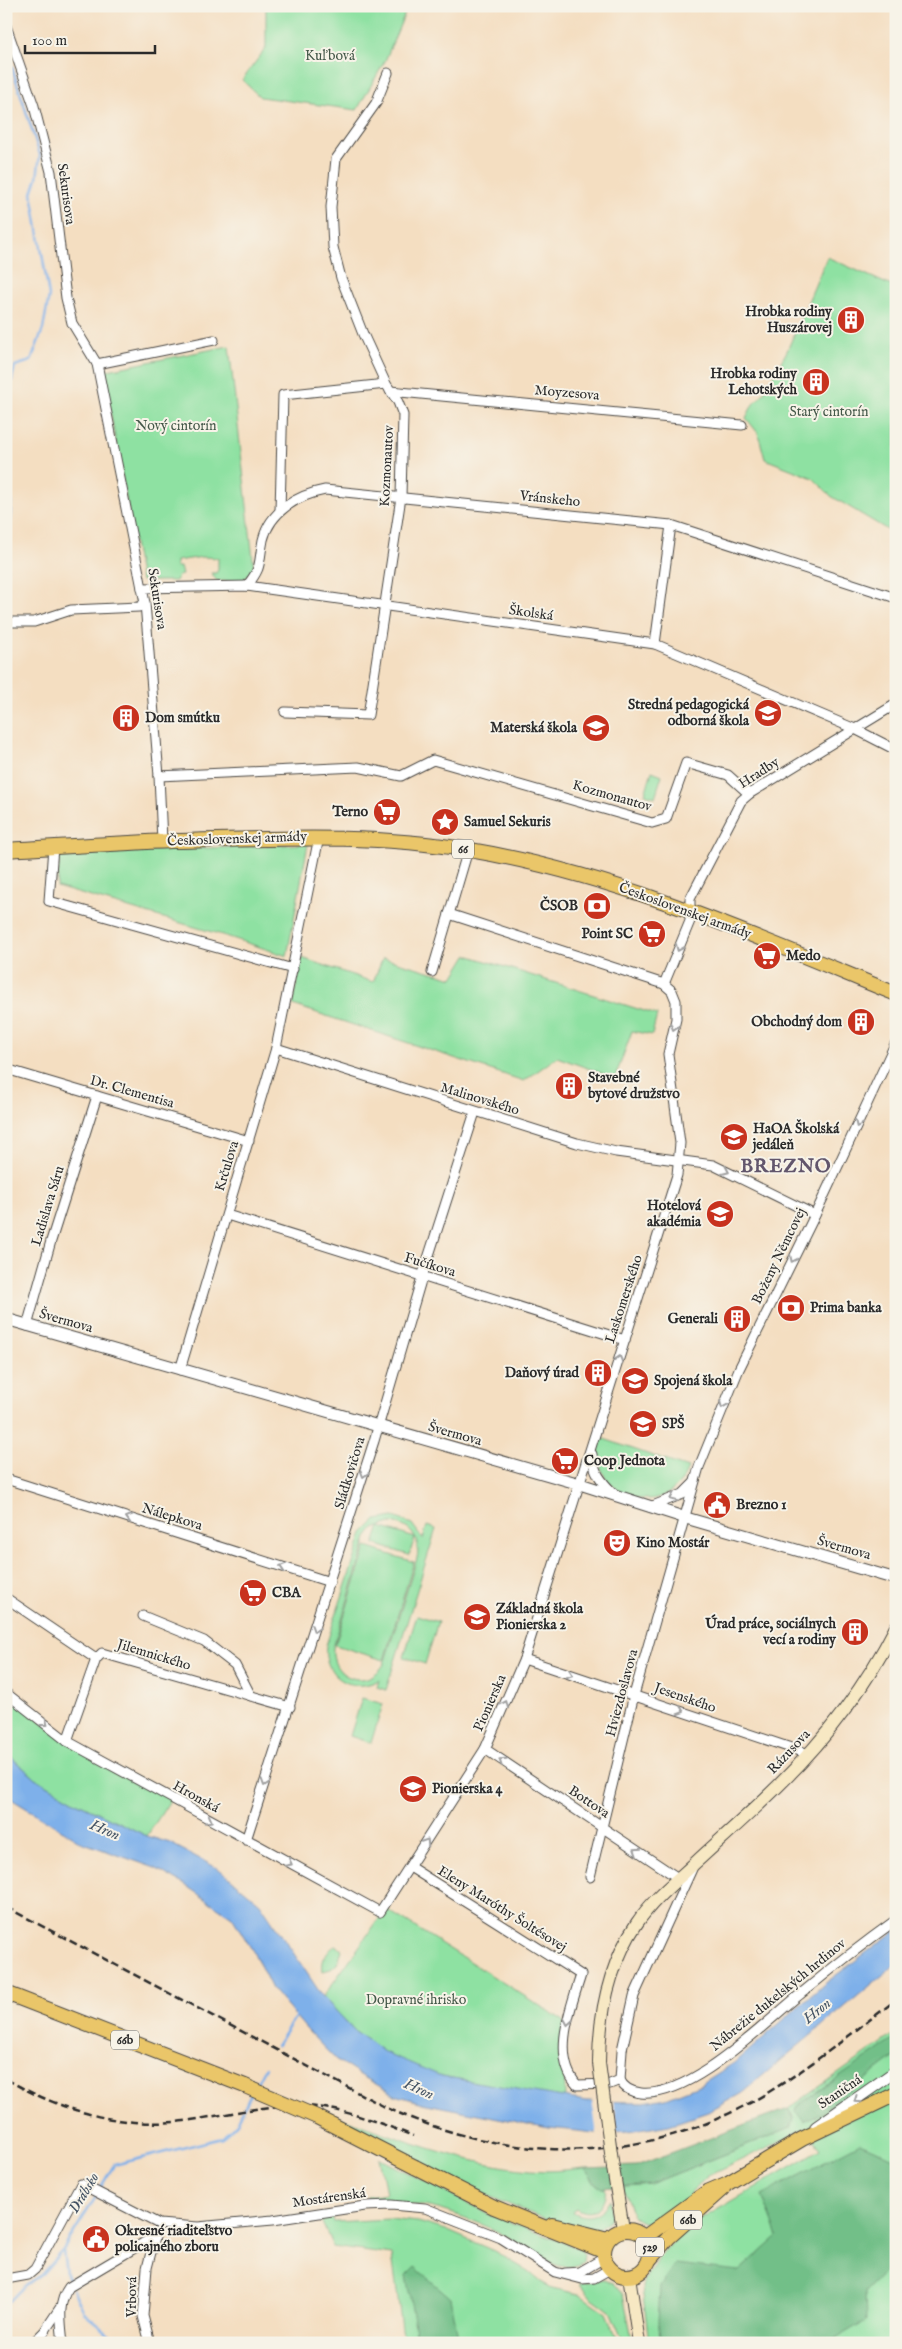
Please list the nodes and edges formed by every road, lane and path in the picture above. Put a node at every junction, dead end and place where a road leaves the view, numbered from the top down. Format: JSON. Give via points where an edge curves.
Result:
{"nodes":[{"id":1,"x":6,"y":26,"type":"edge"},
{"id":2,"x":388,"y":73,"type":"dead end"},
{"id":3,"x":214,"y":340,"type":"dead end"},
{"id":4,"x":97,"y":364,"type":"junction"},
{"id":5,"x":388,"y":387,"type":"junction"},
{"id":6,"x":742,"y":424,"type":"dead end"},
{"id":7,"x":401,"y":496,"type":"junction"},
{"id":8,"x":280,"y":511,"type":"junction"},
{"id":9,"x":671,"y":525,"type":"junction"},
{"id":10,"x":246,"y":586,"type":"junction"},
{"id":11,"x":142,"y":588,"type":"junction"},
{"id":12,"x":896,"y":598,"type":"edge"},
{"id":13,"x":145,"y":603,"type":"junction"},
{"id":14,"x":385,"y":608,"type":"junction"},
{"id":15,"x":6,"y":622,"type":"edge"},
{"id":16,"x":655,"y":644,"type":"junction"},
{"id":17,"x":896,"y":704,"type":"edge"},
{"id":18,"x":285,"y":712,"type":"dead end"},
{"id":19,"x":855,"y":729,"type":"junction"},
{"id":20,"x":896,"y":750,"type":"edge"},
{"id":21,"x":159,"y":776,"type":"junction"},
{"id":22,"x":749,"y":794,"type":"junction"},
{"id":23,"x":319,"y":837,"type":"junction"},
{"id":24,"x":162,"y":841,"type":"junction"},
{"id":25,"x":53,"y":847,"type":"junction"},
{"id":26,"x":6,"y":850,"type":"edge"},
{"id":27,"x":468,"y":850,"type":"junction"},
{"id":28,"x":691,"y":910,"type":"junction"},
{"id":29,"x":449,"y":914,"type":"junction"},
{"id":30,"x":293,"y":969,"type":"junction"},
{"id":31,"x":432,"y":972,"type":"dead end"},
{"id":32,"x":664,"y":984,"type":"junction"},
{"id":33,"x":896,"y":994,"type":"edge"},
{"id":34,"x":896,"y":1042,"type":"edge"},
{"id":35,"x":276,"y":1048,"type":"junction"},
{"id":36,"x":6,"y":1069,"type":"edge"},
{"id":37,"x":97,"y":1096,"type":"junction"},
{"id":38,"x":475,"y":1112,"type":"junction"},
{"id":39,"x":250,"y":1141,"type":"junction"},
{"id":40,"x":679,"y":1160,"type":"junction"},
{"id":41,"x":226,"y":1215,"type":"junction"},
{"id":42,"x":815,"y":1215,"type":"junction"},
{"id":43,"x":422,"y":1277,"type":"junction"},
{"id":44,"x":6,"y":1319,"type":"edge"},
{"id":45,"x":27,"y":1326,"type":"junction"},
{"id":46,"x":625,"y":1340,"type":"junction"},
{"id":47,"x":180,"y":1370,"type":"junction"},
{"id":48,"x":378,"y":1427,"type":"junction"},
{"id":49,"x":593,"y":1443,"type":"junction"},
{"id":50,"x":6,"y":1479,"type":"edge"},
{"id":51,"x":580,"y":1484,"type":"junction"},
{"id":52,"x":694,"y":1484,"type":"junction"},
{"id":53,"x":615,"y":1496,"type":"junction"},
{"id":54,"x":650,"y":1507,"type":"junction"},
{"id":55,"x":686,"y":1518,"type":"junction"},
{"id":56,"x":896,"y":1579,"type":"edge"},
{"id":57,"x":330,"y":1582,"type":"junction"},
{"id":58,"x":6,"y":1598,"type":"edge"},
{"id":59,"x":143,"y":1616,"type":"dead end"},
{"id":60,"x":896,"y":1627,"type":"edge"},
{"id":61,"x":891,"y":1646,"type":"edge"},
{"id":62,"x":96,"y":1659,"type":"junction"},
{"id":63,"x":524,"y":1659,"type":"junction"},
{"id":64,"x":6,"y":1693,"type":"edge"},
{"id":65,"x":251,"y":1696,"type":"junction"},
{"id":66,"x":634,"y":1696,"type":"junction"},
{"id":67,"x":290,"y":1707,"type":"junction"},
{"id":68,"x":67,"y":1741,"type":"junction"},
{"id":69,"x":485,"y":1749,"type":"junction"},
{"id":70,"x":809,"y":1754,"type":"junction"},
{"id":71,"x":603,"y":1828,"type":"junction"},
{"id":72,"x":246,"y":1840,"type":"junction"},
{"id":73,"x":694,"y":1865,"type":"junction"},
{"id":74,"x":410,"y":1867,"type":"junction"},
{"id":75,"x":590,"y":1877,"type":"dead end"},
{"id":76,"x":678,"y":1878,"type":"junction"},
{"id":77,"x":380,"y":1912,"type":"joint"},
{"id":78,"x":896,"y":1920,"type":"edge"},
{"id":79,"x":6,"y":1993,"type":"edge"},
{"id":80,"x":896,"y":2070,"type":"edge"},
{"id":81,"x":620,"y":2080,"type":"junction"},
{"id":82,"x":896,"y":2094,"type":"edge"},
{"id":83,"x":802,"y":2139,"type":"junction"},
{"id":84,"x":728,"y":2183,"type":"junction"},
{"id":85,"x":159,"y":2224,"type":"junction"},
{"id":86,"x":623,"y":2229,"type":"junction"},
{"id":87,"x":156,"y":2236,"type":"junction"},
{"id":88,"x":645,"y":2237,"type":"junction"},
{"id":89,"x":606,"y":2254,"type":"junction"},
{"id":90,"x":650,"y":2259,"type":"junction"},
{"id":91,"x":563,"y":2274,"type":"junction"},
{"id":92,"x":629,"y":2276,"type":"junction"},
{"id":93,"x":7,"y":2280,"type":"edge"},
{"id":94,"x":60,"y":2308,"type":"junction"},
{"id":95,"x":33,"y":2343,"type":"edge"},
{"id":96,"x":63,"y":2343,"type":"edge"},
{"id":97,"x":150,"y":2343,"type":"edge"},
{"id":98,"x":639,"y":2343,"type":"edge"}],
"edges":[{"from":1,"to":4,"type":"street","name":"Sekurisova","via":[[34,106],[50,172],[72,322]]},
{"from":2,"to":5,"type":"street","name":"Kozmonautov","via":[[376,103],[336,159],[331,206],[333,247],[341,278]]},
{"from":3,"to":4,"type":"street"},
{"from":4,"to":11,"type":"street","name":"Sekurisova"},
{"from":5,"to":6,"type":"street","name":"Moyzesova"},
{"from":5,"to":7,"type":"street","name":"Kozmonautov","via":[[403,415]]},
{"from":5,"to":8,"type":"street","name":"Moyzesova","via":[[283,395]]},
{"from":7,"to":8,"type":"street","name":"Vránskeho","via":[[325,490],[308,493]]},
{"from":7,"to":9,"type":"street","name":"Vránskeho"},
{"from":7,"to":14,"type":"street","name":"Kozmonautov"},
{"from":8,"to":10,"type":"street","name":"Vránskeho","via":[[263,539],[260,569]]},
{"from":9,"to":12,"type":"street","name":"Vránskeho"},
{"from":9,"to":16,"type":"street"},
{"from":10,"to":11,"type":"street","name":"Školská"},
{"from":10,"to":14,"type":"street","name":"Školská"},
{"from":11,"to":13,"type":"street","name":"Sekurisova"},
{"from":13,"to":15,"type":"street","via":[[139,607],[71,610],[34,622]]},
{"from":13,"to":21,"type":"street","name":"Sekurisova"},
{"from":14,"to":16,"type":"street","name":"Školská"},
{"from":14,"to":18,"type":"street","name":"Kozmonautov","via":[[368,715]]},
{"from":16,"to":19,"type":"street","name":"Školská"},
{"from":17,"to":19,"type":"street","name":"Hradby"},
{"from":19,"to":20,"type":"street","name":"Školská"},
{"from":19,"to":22,"type":"street","name":"Hradby"},
{"from":21,"to":22,"type":"street","name":"Kozmonautov","via":[[358,767],[401,776],[433,760],[652,823],[666,819],[686,763],[728,775]]},
{"from":21,"to":24,"type":"street","name":"Sekurisova"},
{"from":22,"to":28,"type":"street","name":"Hradby","via":[[741,801],[690,898]]},
{"from":23,"to":24,"type":"main road","name":"Československej armády","number":"66"},
{"from":23,"to":27,"type":"main road","name":"Československej armády","number":"66"},
{"from":23,"to":30,"type":"street","name":"Krčulova"},
{"from":24,"to":25,"type":"main road","name":"Československej armády","number":"66"},
{"from":25,"to":26,"type":"main road","name":"Československej armády","number":"66"},
{"from":25,"to":30,"type":"street","via":[[49,901]]},
{"from":27,"to":28,"type":"main road","name":"Československej armády","number":"66","via":[[585,876]]},
{"from":27,"to":29,"type":"street"},
{"from":28,"to":32,"type":"street","name":"Hradby","one_way":true,"via":[[690,921]]},
{"from":28,"to":33,"type":"main road","name":"Československej armády","number":"66"},
{"from":29,"to":31,"type":"street"},
{"from":29,"to":32,"type":"street"},
{"from":30,"to":35,"type":"street","name":"Krčulova"},
{"from":32,"to":40,"type":"street","one_way":true,"via":[[676,1001],[676,1019],[668,1054],[680,1143]]},
{"from":34,"to":42,"type":"street","name":"Boženy Němcovej","one_way":true},
{"from":35,"to":38,"type":"street","name":"Malinovského"},
{"from":35,"to":39,"type":"street","name":"Krčulova"},
{"from":36,"to":37,"type":"street","name":"Dr. Clementisa"},
{"from":37,"to":39,"type":"street","name":"Dr. Clementisa"},
{"from":37,"to":45,"type":"street","name":"Ladislava Sáru","via":[[50,1241]]},
{"from":38,"to":40,"type":"street","name":"Malinovského","via":[[577,1144]]},
{"from":38,"to":43,"type":"street","name":"Sládkovičova"},
{"from":39,"to":41,"type":"street","name":"Krčulova"},
{"from":40,"to":42,"type":"street","name":"Malinovského","one_way":true,"via":[[724,1169]]},
{"from":40,"to":46,"type":"street","name":"Laskomerského","via":[[660,1235]]},
{"from":41,"to":43,"type":"street","name":"Fučíkova"},
{"from":41,"to":47,"type":"street","name":"Krčulova"},
{"from":42,"to":52,"type":"street","name":"Boženy Němcovej","one_way":true,"via":[[739,1368]]},
{"from":43,"to":46,"type":"street","name":"Fučíkova"},
{"from":43,"to":48,"type":"street","name":"Sládkovičova"},
{"from":44,"to":45,"type":"street","name":"Švermova"},
{"from":45,"to":47,"type":"street","name":"Švermova"},
{"from":49,"to":46,"type":"street","name":"Laskomerského","one_way":true},
{"from":47,"to":48,"type":"street","name":"Švermova"},
{"from":48,"to":51,"type":"street","name":"Švermova"},
{"from":48,"to":57,"type":"street","name":"Sládkovičova","one_way":true},
{"from":49,"to":51,"type":"street","name":"Laskomerského"},
{"from":49,"to":53,"type":"street","name":"Laskomerského","via":[[593,1464],[600,1479]]},
{"from":57,"to":50,"type":"street","name":"Nálepkova","one_way":true},
{"from":51,"to":53,"type":"street","name":"Švermova"},
{"from":51,"to":63,"type":"street","name":"Pionierska"},
{"from":52,"to":54,"type":"street","one_way":true,"via":[[683,1494]]},
{"from":52,"to":55,"type":"street","name":"Boženy Němcovej"},
{"from":53,"to":54,"type":"street","name":"Švermova"},
{"from":54,"to":55,"type":"street","name":"Švermova"},
{"from":55,"to":56,"type":"street","name":"Švermova"},
{"from":55,"to":66,"type":"street","name":"Hviezdoslavova"},
{"from":57,"to":67,"type":"street","name":"Sládkovičova","one_way":true},
{"from":58,"to":62,"type":"street"},
{"from":59,"to":65,"type":"street","via":[[204,1641],[235,1665]]},
{"from":60,"to":61,"type":"main road","name":"Rázusova","number":"529"},
{"from":61,"to":70,"type":"main road","name":"Rázusova","number":"529"},
{"from":62,"to":65,"type":"street","name":"Jilemnického","via":[[102,1653]]},
{"from":62,"to":68,"type":"street","name":"Jilemnického"},
{"from":63,"to":66,"type":"street","name":"Jesenského","one_way":true},
{"from":69,"to":63,"type":"street","name":"Pionierska","one_way":true},
{"from":64,"to":68,"type":"street","name":"Hronská","one_way":true},
{"from":65,"to":67,"type":"street","name":"Jilemnického"},
{"from":66,"to":70,"type":"street","name":"Jesenského","one_way":true},
{"from":66,"to":71,"type":"street","name":"Hviezdoslavova"},
{"from":67,"to":72,"type":"street","name":"Sládkovičova","one_way":true},
{"from":68,"to":72,"type":"street","name":"Hronská","one_way":true},
{"from":71,"to":69,"type":"street","name":"Bottova","one_way":true},
{"from":74,"to":69,"type":"street","name":"Pionierska","one_way":true},
{"from":70,"to":73,"type":"main road","name":"Rázusova","number":"529"},
{"from":71,"to":75,"type":"street","name":"Hviezdoslavova"},
{"from":76,"to":71,"type":"street","name":"Bottova","one_way":true},
{"from":72,"to":77,"type":"street","name":"Hronská","one_way":true},
{"from":73,"to":76,"type":"main road","name":"Rázusova","number":"529"},
{"from":73,"to":81,"type":"street","name":"Rázusova","via":[[634,1996],[622,2050]]},
{"from":74,"to":77,"type":"street","name":"Pionierska"},
{"from":74,"to":81,"type":"street","name":"Eleny Maróthy Šoltésovej","one_way":true,"via":[[580,1975],[565,2040],[566,2063],[571,2078],[577,2085],[610,2084]]},
{"from":76,"to":86,"type":"main road","name":"Rázusova","number":"529","bridge":true,"via":[[638,1922],[618,1958],[602,2009],[599,2063]]},
{"from":78,"to":81,"type":"street","name":"Nábrežie dukelských hrdinov","via":[[722,2060],[665,2091],[637,2092],[623,2086]]},
{"from":79,"to":89,"type":"main road","number":"66b","bridge":true,"via":[[245,2086],[332,2124],[494,2207]]},
{"from":80,"to":83,"type":"street","name":"Staničná","one_way":true},
{"from":82,"to":83,"type":"main road","number":"66b"},
{"from":83,"to":84,"type":"main road","number":"66b"},
{"from":84,"to":88,"type":"main road","number":"66b","via":[[707,2192]]},
{"from":84,"to":90,"type":"main road","number":"66b"},
{"from":85,"to":87,"type":"street","name":"Vrbová"},
{"from":85,"to":91,"type":"street","name":"Mostárenská","via":[[198,2227],[365,2206],[425,2208],[502,2238]]},
{"from":85,"to":93,"type":"street","name":"Mostárenská","via":[[81,2184],[35,2269],[28,2275]]},
{"from":86,"to":88,"type":"main road","number":"529"},
{"from":86,"to":89,"type":"main road","number":"529"},
{"from":87,"to":94,"type":"street","via":[[73,2284],[62,2296]]},
{"from":87,"to":97,"type":"street","name":"Vrbová","via":[[146,2268],[144,2316]]},
{"from":88,"to":90,"type":"main road","number":"529"},
{"from":89,"to":91,"type":"street","via":[[580,2272]]},
{"from":89,"to":91,"type":"street","name":"Mostárenská","via":[[594,2278]]},
{"from":89,"to":92,"type":"main road","via":[[619,2275]]},
{"from":90,"to":92,"type":"main road","number":"529","via":[[640,2272]]},
{"from":92,"to":98,"type":"main road"},
{"from":94,"to":95,"type":"street"},
{"from":94,"to":96,"type":"street"}]}
